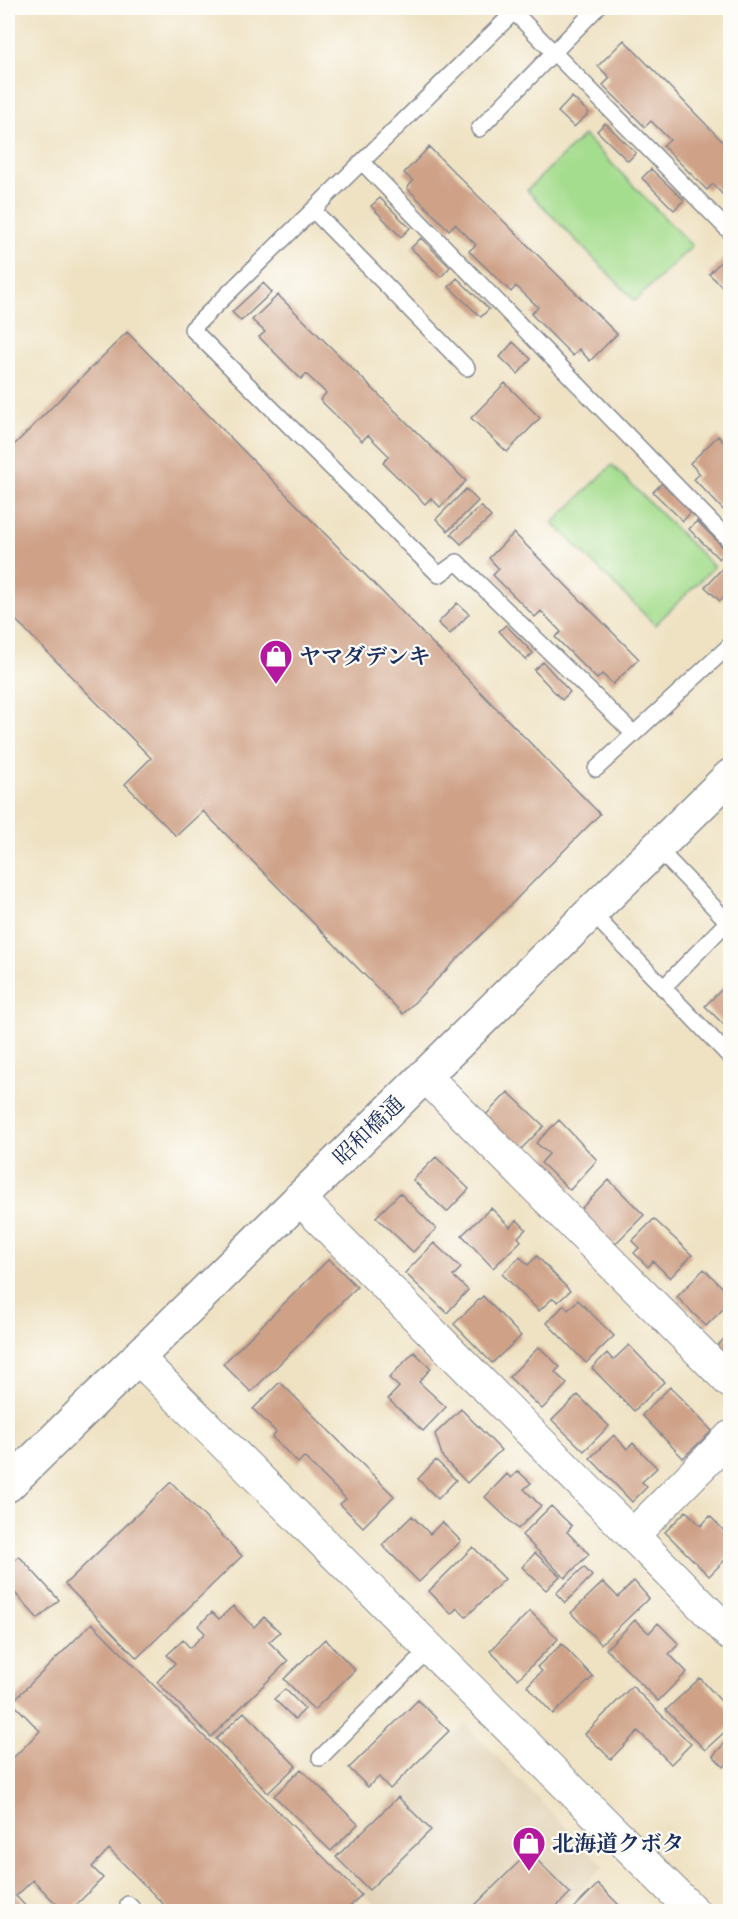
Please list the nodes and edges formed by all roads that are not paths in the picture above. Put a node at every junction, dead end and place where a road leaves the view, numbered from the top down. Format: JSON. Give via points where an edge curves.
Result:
{"nodes":[{"id":1,"x":597,"y":8,"type":"edge"},
{"id":2,"x":516,"y":10,"type":"edge"},
{"id":3,"x":552,"y":51,"type":"junction"},
{"id":4,"x":479,"y":129,"type":"dead end"},
{"id":5,"x":362,"y":162,"type":"junction"},
{"id":6,"x":313,"y":210,"type":"junction"},
{"id":7,"x":730,"y":232,"type":"edge"},
{"id":8,"x":467,"y":368,"type":"dead end"},
{"id":9,"x":730,"y":541,"type":"edge"},
{"id":10,"x":730,"y":645,"type":"edge"},
{"id":11,"x":633,"y":733,"type":"junction"},
{"id":12,"x":596,"y":769,"type":"dead end"},
{"id":13,"x":727,"y":786,"type":"edge"},
{"id":14,"x":657,"y":848,"type":"junction"},
{"id":15,"x":591,"y":912,"type":"junction"},
{"id":16,"x":729,"y":920,"type":"edge"},
{"id":17,"x":663,"y":988,"type":"junction"},
{"id":18,"x":730,"y":1057,"type":"edge"},
{"id":19,"x":424,"y":1075,"type":"junction"},
{"id":20,"x":299,"y":1198,"type":"junction"},
{"id":21,"x":137,"y":1357,"type":"junction"},
{"id":22,"x":730,"y":1382,"type":"edge"},
{"id":23,"x":730,"y":1437,"type":"edge"},
{"id":24,"x":8,"y":1485,"type":"edge"},
{"id":25,"x":633,"y":1535,"type":"junction"},
{"id":26,"x":730,"y":1634,"type":"edge"},
{"id":27,"x":430,"y":1648,"type":"junction"},
{"id":28,"x":320,"y":1758,"type":"dead end"},
{"id":29,"x":694,"y":1911,"type":"edge"}],
"edges":[{"from":1,"to":3,"type":"lane"},
{"from":2,"to":3,"type":"lane"},
{"from":2,"to":5,"type":"lane"},
{"from":3,"to":4,"type":"lane"},
{"from":3,"to":7,"type":"lane"},
{"from":5,"to":6,"type":"lane"},
{"from":5,"to":9,"type":"lane"},
{"from":6,"to":8,"type":"lane"},
{"from":6,"to":11,"type":"lane","via":[[192,329],[439,575],[457,562]]},
{"from":10,"to":11,"type":"lane"},
{"from":11,"to":12,"type":"lane"},
{"from":13,"to":14,"type":"street","name":"昭和橋通"},
{"from":14,"to":15,"type":"street","name":"昭和橋通"},
{"from":14,"to":16,"type":"lane"},
{"from":15,"to":17,"type":"lane"},
{"from":15,"to":19,"type":"street","name":"昭和橋通"},
{"from":16,"to":17,"type":"lane"},
{"from":17,"to":18,"type":"lane"},
{"from":19,"to":20,"type":"street","name":"昭和橋通"},
{"from":19,"to":22,"type":"street"},
{"from":20,"to":21,"type":"street","name":"昭和橋通"},
{"from":20,"to":25,"type":"street"},
{"from":21,"to":24,"type":"street","name":"昭和橋通"},
{"from":21,"to":27,"type":"street"},
{"from":23,"to":25,"type":"street"},
{"from":25,"to":26,"type":"street"},
{"from":27,"to":28,"type":"lane"},
{"from":27,"to":29,"type":"street"}]}
